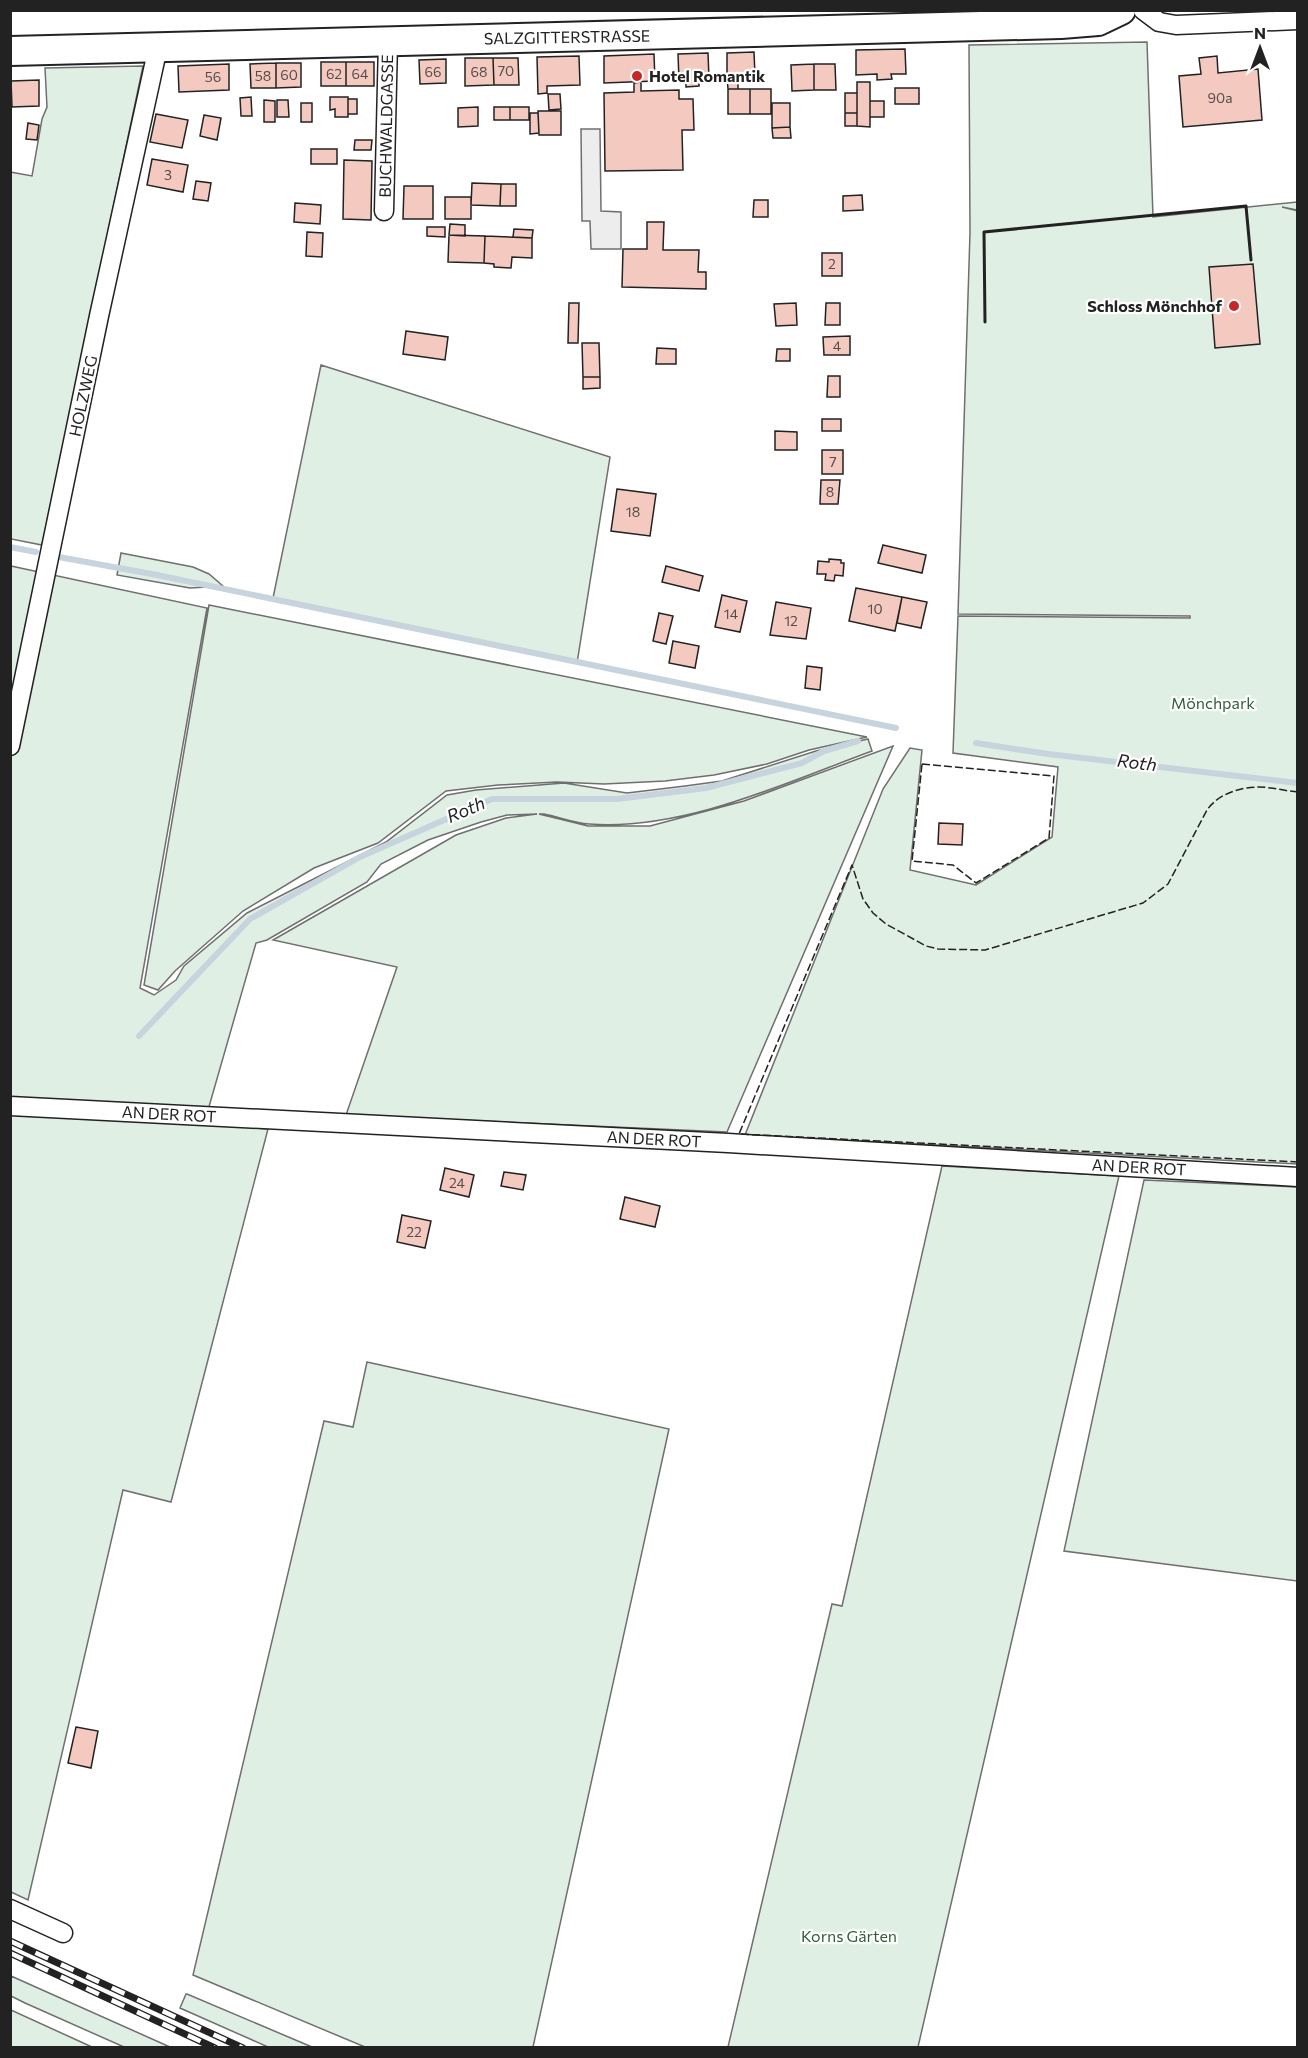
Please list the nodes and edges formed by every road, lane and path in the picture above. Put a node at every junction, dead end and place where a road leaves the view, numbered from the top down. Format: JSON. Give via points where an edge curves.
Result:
{"nodes":[{"id":1,"x":1121,"y":10,"type":"edge"},
{"id":2,"x":1143,"y":10,"type":"edge"},
{"id":3,"x":1298,"y":20,"type":"edge"},
{"id":4,"x":388,"y":41,"type":"junction"},
{"id":5,"x":158,"y":47,"type":"junction"},
{"id":6,"x":10,"y":51,"type":"edge"},
{"id":7,"x":384,"y":211,"type":"dead end"},
{"id":8,"x":10,"y":746,"type":"edge"},
{"id":9,"x":10,"y":1106,"type":"edge"},
{"id":10,"x":1298,"y":1177,"type":"edge"},
{"id":11,"x":10,"y":1909,"type":"edge"},
{"id":12,"x":63,"y":1933,"type":"dead end"}],
"edges":[{"from":1,"to":4,"type":"main road","name":"SALZGITTERSTRASSE","via":[[1098,21],[1061,24]]},
{"from":2,"to":3,"type":"street","via":[[1159,22],[1176,25]]},
{"from":4,"to":5,"type":"main road","name":"SALZGITTERSTRASSE"},
{"from":4,"to":7,"type":"street","name":"BUCHWALDGASSE"},
{"from":5,"to":6,"type":"main road","name":"SALZGITTERSTRASSE"},
{"from":5,"to":8,"type":"street","name":"HOLZWEG"},
{"from":9,"to":10,"type":"street","name":"AN DER ROT"},
{"from":11,"to":12,"type":"street"}]}
